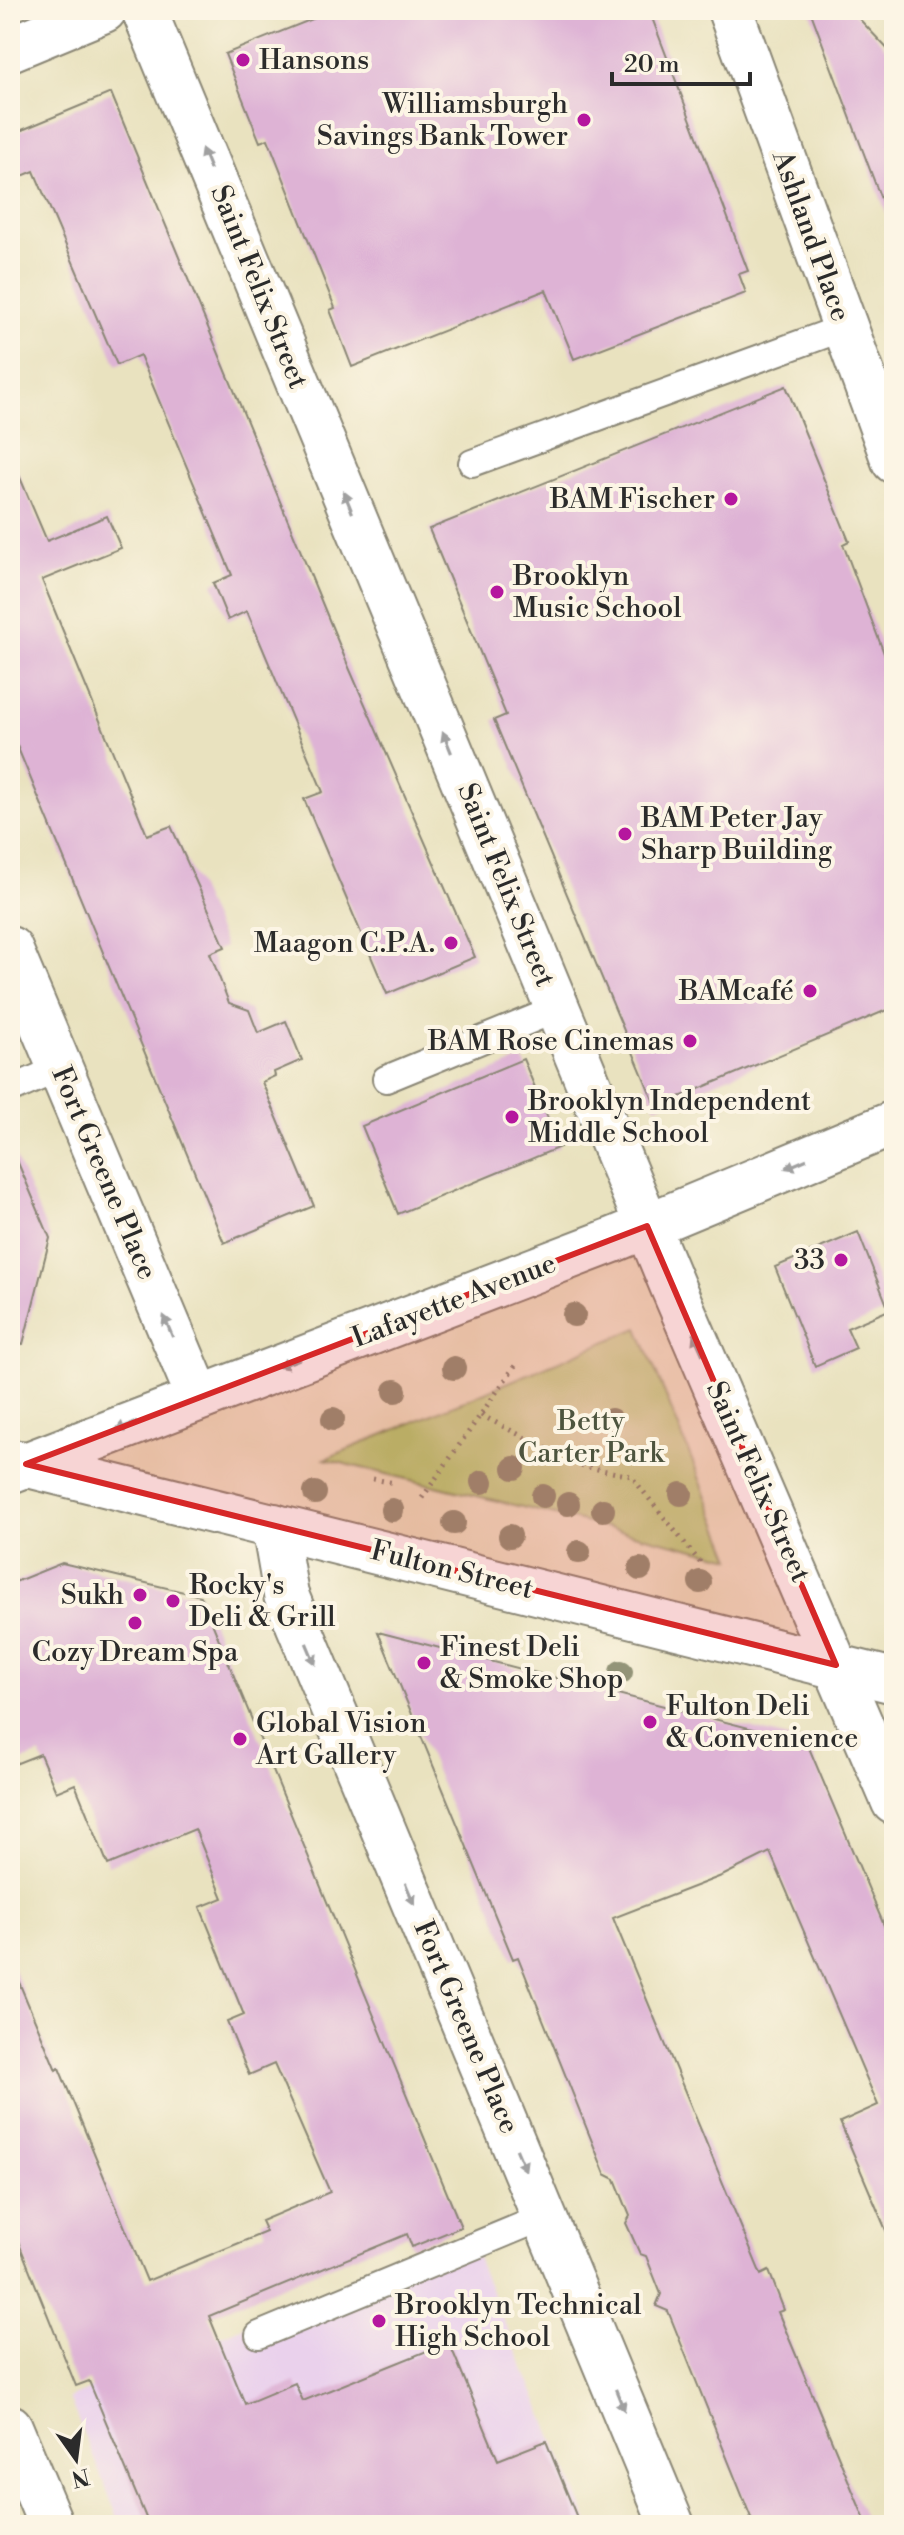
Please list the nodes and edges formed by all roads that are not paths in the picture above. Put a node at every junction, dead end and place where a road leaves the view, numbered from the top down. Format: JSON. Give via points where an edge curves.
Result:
{"nodes":[{"id":1,"x":104,"y":10,"type":"edge"},
{"id":2,"x":144,"y":10,"type":"edge"},
{"id":3,"x":730,"y":10,"type":"edge"},
{"id":4,"x":10,"y":49,"type":"edge"},
{"id":5,"x":843,"y":328,"type":"junction"},
{"id":6,"x":894,"y":461,"type":"edge"},
{"id":7,"x":472,"y":463,"type":"dead end"},
{"id":8,"x":10,"y":949,"type":"edge"},
{"id":9,"x":557,"y":1009,"type":"junction"},
{"id":10,"x":60,"y":1068,"type":"junction"},
{"id":11,"x":386,"y":1079,"type":"dead end"},
{"id":12,"x":10,"y":1090,"type":"edge"},
{"id":13,"x":894,"y":1123,"type":"edge"},
{"id":14,"x":647,"y":1226,"type":"junction"},
{"id":15,"x":199,"y":1398,"type":"junction"},
{"id":16,"x":15,"y":1465,"type":"edge"},
{"id":17,"x":274,"y":1526,"type":"junction"},
{"id":18,"x":836,"y":1665,"type":"junction"},
{"id":19,"x":894,"y":1681,"type":"edge"},
{"id":20,"x":894,"y":1802,"type":"edge"},
{"id":21,"x":544,"y":2217,"type":"junction"},
{"id":22,"x":259,"y":2335,"type":"dead end"},
{"id":23,"x":10,"y":2427,"type":"edge"},
{"id":24,"x":51,"y":2525,"type":"edge"},
{"id":25,"x":672,"y":2525,"type":"edge"}],
"edges":[{"from":1,"to":4,"type":"street"},
{"from":9,"to":2,"type":"street","name":"Saint Felix Street","one_way":true},
{"from":3,"to":5,"type":"street","name":"Ashland Place"},
{"from":5,"to":6,"type":"street","name":"Ashland Place"},
{"from":5,"to":7,"type":"lane"},
{"from":8,"to":10,"type":"street","name":"Fort Greene Place"},
{"from":9,"to":11,"type":"lane"},
{"from":9,"to":14,"type":"street","name":"Saint Felix Street"},
{"from":10,"to":12,"type":"lane"},
{"from":15,"to":10,"type":"street","name":"Fort Greene Place","one_way":true},
{"from":13,"to":14,"type":"street","name":"Lafayette Avenue","one_way":true},
{"from":14,"to":15,"type":"street","name":"Lafayette Avenue","one_way":true},
{"from":18,"to":14,"type":"street","name":"Saint Felix Street","one_way":true},
{"from":15,"to":16,"type":"street","name":"Lafayette Avenue","one_way":true},
{"from":16,"to":17,"type":"street","name":"Fulton Street"},
{"from":17,"to":18,"type":"street","name":"Fulton Street"},
{"from":17,"to":21,"type":"street","name":"Fort Greene Place","one_way":true,"via":[[286,1595]]},
{"from":18,"to":19,"type":"street","name":"Fulton Street"},
{"from":18,"to":20,"type":"street","name":"Saint Felix Street"},
{"from":21,"to":22,"type":"lane"},
{"from":21,"to":25,"type":"street","name":"Fort Greene Place","one_way":true},
{"from":23,"to":24,"type":"street"}]}
